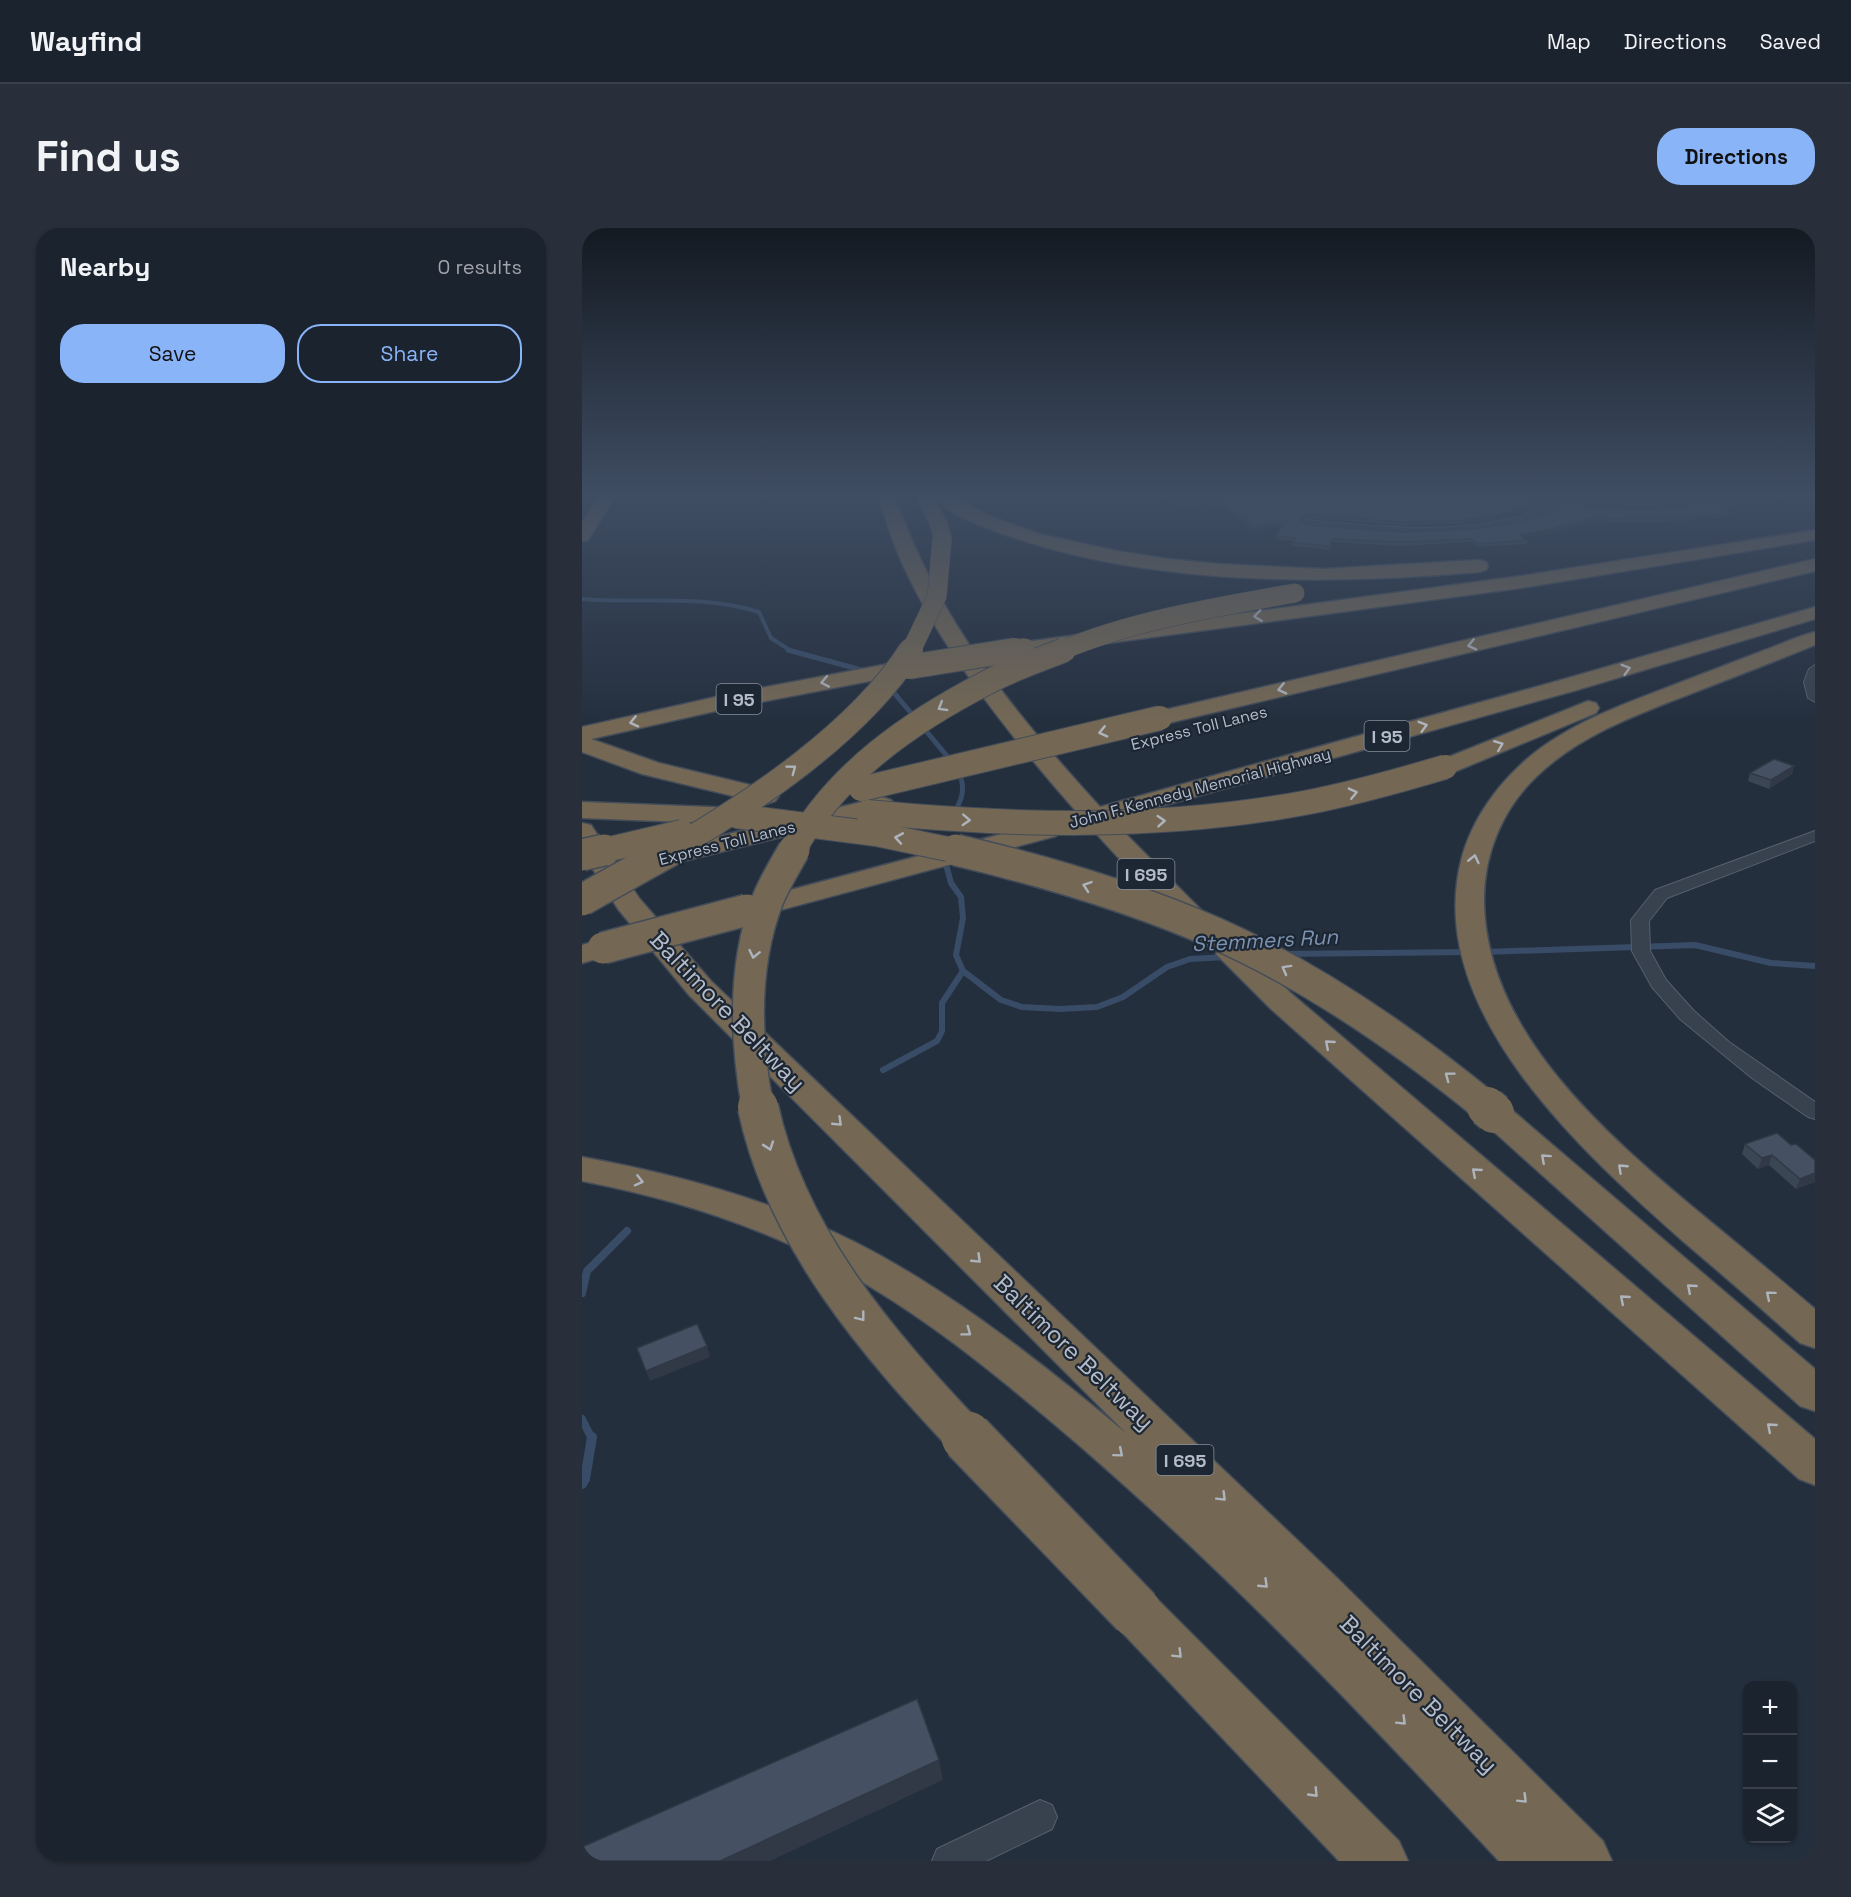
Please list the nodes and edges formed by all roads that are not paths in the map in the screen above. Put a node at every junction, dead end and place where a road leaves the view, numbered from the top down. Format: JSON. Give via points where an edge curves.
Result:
{"nodes":[{"id":1,"x":915,"y":570,"type":"edge"},
{"id":2,"x":943,"y":570,"type":"edge"},
{"id":3,"x":1240,"y":570,"type":"edge"},
{"id":4,"x":1434,"y":570,"type":"edge"},
{"id":5,"x":1469,"y":570,"type":"edge"},
{"id":6,"x":1595,"y":570,"type":"edge"},
{"id":7,"x":1794,"y":570,"type":"edge"},
{"id":8,"x":1815,"y":574,"type":"edge"},
{"id":9,"x":1815,"y":613,"type":"edge"},
{"id":10,"x":1815,"y":623,"type":"edge"},
{"id":11,"x":1815,"y":638,"type":"edge"},
{"id":12,"x":1815,"y":669,"type":"edge"},
{"id":13,"x":1815,"y":698,"type":"edge"},
{"id":14,"x":1169,"y":726,"type":"junction"},
{"id":15,"x":582,"y":734,"type":"edge"},
{"id":16,"x":582,"y":744,"type":"edge"},
{"id":17,"x":582,"y":810,"type":"edge"},
{"id":18,"x":582,"y":831,"type":"edge"},
{"id":19,"x":1815,"y":836,"type":"edge"},
{"id":20,"x":582,"y":855,"type":"edge"},
{"id":21,"x":582,"y":878,"type":"edge"},
{"id":22,"x":582,"y":900,"type":"edge"},
{"id":23,"x":592,"y":951,"type":"edge"},
{"id":24,"x":1815,"y":1112,"type":"edge"},
{"id":25,"x":582,"y":1169,"type":"edge"},
{"id":26,"x":1815,"y":1332,"type":"edge"},
{"id":27,"x":1815,"y":1394,"type":"edge"},
{"id":28,"x":1815,"y":1466,"type":"edge"},
{"id":29,"x":1040,"y":1817,"type":"dead end"},
{"id":30,"x":949,"y":1861,"type":"edge"},
{"id":31,"x":1379,"y":1861,"type":"edge"},
{"id":32,"x":1538,"y":1861,"type":"edge"},
{"id":33,"x":1582,"y":1861,"type":"edge"}],
"edges":[{"from":28,"to":1,"type":"highway","number":"I 695","one_way":true,"via":[[1258,980],[1142,870],[1081,805],[980,678],[939,617]]},
{"from":22,"to":2,"type":"highway","one_way":true,"bridge":true,"via":[[745,803],[817,749],[866,705],[908,656],[928,620]]},
{"from":3,"to":4,"type":"highway","via":[[1326,574]]},
{"from":5,"to":31,"type":"highway","one_way":true,"bridge":true,"via":[[1295,593],[1183,614],[1082,643],[988,681],[915,724],[856,772],[805,830],[769,898],[750,974],[748,1040],[759,1116],[789,1196],[818,1253],[858,1313],[910,1376],[1068,1544]]},
{"from":6,"to":15,"type":"highway","number":"I 95","one_way":true,"bridge":true,"via":[[1025,648],[809,685]]},
{"from":7,"to":14,"type":"highway","name":"Express Toll Lanes","one_way":true},
{"from":8,"to":14,"type":"highway","name":"Express Toll Lanes"},
{"from":23,"to":9,"type":"highway","name":"John F. Kennedy Memorial Highway","number":"I 95","one_way":true,"bridge":true,"via":[[1204,787]]},
{"from":16,"to":10,"type":"highway","one_way":true,"bridge":true,"via":[[672,775],[790,801],[908,816],[1052,824],[1152,822],[1270,809],[1363,791],[1445,767],[1633,690]]},
{"from":26,"to":11,"type":"highway","one_way":true,"via":[[1652,1195],[1595,1141],[1532,1065],[1501,1017],[1475,951],[1469,917],[1474,855],[1486,825],[1502,798],[1537,762],[1565,741],[1611,717]]},
{"from":12,"to":13,"type":"street","via":[[1810,682]]},
{"from":14,"to":20,"type":"highway","name":"Express Toll Lanes","one_way":true,"bridge":true},
{"from":14,"to":21,"type":"highway","name":"Express Toll Lanes","bridge":true},
{"from":27,"to":17,"type":"highway","one_way":true,"bridge":true,"via":[[1494,1113],[1398,1039],[1277,964],[1183,921],[1075,882],[958,850],[840,828],[728,816]]},
{"from":18,"to":33,"type":"highway","name":"Baltimore Beltway","number":"I 695","one_way":true,"via":[[635,912],[720,1009],[1303,1576]]},
{"from":19,"to":24,"type":"street","via":[[1661,894],[1642,912],[1639,921],[1640,945],[1657,984],[1702,1029]]},
{"from":25,"to":32,"type":"highway","one_way":true,"via":[[692,1193],[764,1217],[865,1265],[940,1312],[1021,1372],[1160,1486],[1352,1669]]},
{"from":29,"to":30,"type":"street"}]}
